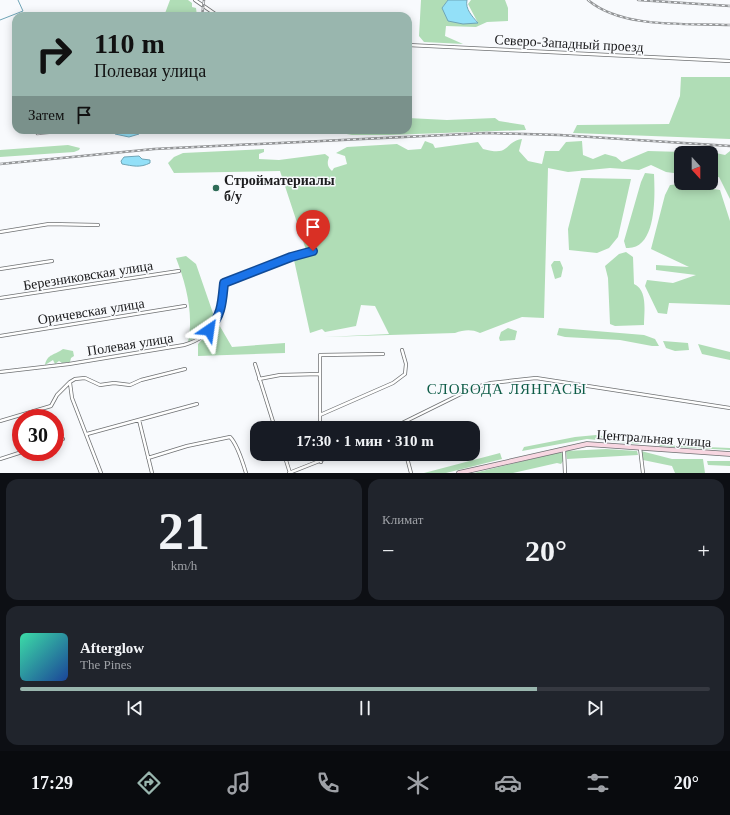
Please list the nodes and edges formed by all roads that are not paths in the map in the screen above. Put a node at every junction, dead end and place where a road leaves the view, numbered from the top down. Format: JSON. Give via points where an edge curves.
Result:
{"nodes":[{"id":1,"x":195,"y":0,"type":"edge"},
{"id":2,"x":212,"y":12,"type":"edge"},
{"id":3,"x":412,"y":45,"type":"edge"},
{"id":4,"x":730,"y":61,"type":"edge"},
{"id":5,"x":98,"y":225,"type":"dead end"},
{"id":6,"x":0,"y":232,"type":"edge"},
{"id":7,"x":313,"y":251,"type":"dead end"},
{"id":8,"x":52,"y":261,"type":"dead end"},
{"id":9,"x":0,"y":268,"type":"edge"},
{"id":10,"x":179,"y":271,"type":"dead end"},
{"id":11,"x":0,"y":298,"type":"edge"},
{"id":12,"x":185,"y":306,"type":"dead end"},
{"id":13,"x":0,"y":336,"type":"edge"},
{"id":14,"x":402,"y":350,"type":"dead end"},
{"id":15,"x":383,"y":354,"type":"dead end"},
{"id":16,"x":255,"y":364,"type":"dead end"},
{"id":17,"x":185,"y":370,"type":"dead end"},
{"id":18,"x":0,"y":372,"type":"edge"},
{"id":19,"x":320,"y":374,"type":"junction"},
{"id":20,"x":260,"y":379,"type":"junction"},
{"id":21,"x":70,"y":382,"type":"junction"},
{"id":22,"x":197,"y":404,"type":"dead end"},
{"id":23,"x":730,"y":408,"type":"edge"},
{"id":24,"x":320,"y":415,"type":"junction"},
{"id":25,"x":139,"y":420,"type":"junction"},
{"id":26,"x":0,"y":421,"type":"edge"},
{"id":27,"x":273,"y":421,"type":"edge"},
{"id":28,"x":320,"y":421,"type":"edge"},
{"id":29,"x":407,"y":421,"type":"edge"},
{"id":30,"x":87,"y":434,"type":"junction"},
{"id":31,"x":640,"y":447,"type":"junction"},
{"id":32,"x":564,"y":448,"type":"junction"},
{"id":33,"x":730,"y":454,"type":"edge"},
{"id":34,"x":12,"y":455,"type":"edge"},
{"id":35,"x":148,"y":458,"type":"junction"},
{"id":36,"x":0,"y":459,"type":"edge"},
{"id":37,"x":286,"y":461,"type":"edge"},
{"id":38,"x":408,"y":461,"type":"edge"},
{"id":39,"x":320,"y":462,"type":"edge"},
{"id":40,"x":471,"y":472,"type":"edge"},
{"id":41,"x":101,"y":473,"type":"edge"},
{"id":42,"x":152,"y":473,"type":"edge"},
{"id":43,"x":246,"y":473,"type":"edge"},
{"id":44,"x":289,"y":473,"type":"edge"},
{"id":45,"x":411,"y":473,"type":"edge"},
{"id":46,"x":459,"y":473,"type":"edge"},
{"id":47,"x":565,"y":473,"type":"edge"},
{"id":48,"x":643,"y":473,"type":"edge"}],
"edges":[{"from":1,"to":2,"type":"street"},
{"from":3,"to":4,"type":"street","name":"Северо-Западный проезд"},
{"from":5,"to":6,"type":"street","via":[[50,224]]},
{"from":7,"to":18,"type":"street","name":"Полевая улица","via":[[224,283],[218,319],[197,341],[77,362]]},
{"from":8,"to":9,"type":"street"},
{"from":10,"to":11,"type":"street","name":"Березниковская улица"},
{"from":12,"to":13,"type":"street","name":"Оричевская улица"},
{"from":14,"to":24,"type":"street","via":[[406,364],[405,374],[393,383]]},
{"from":15,"to":19,"type":"street","via":[[320,355]]},
{"from":16,"to":20,"type":"street"},
{"from":17,"to":21,"type":"street","via":[[130,385],[100,385],[85,378]]},
{"from":19,"to":20,"type":"street","via":[[280,375]]},
{"from":19,"to":24,"type":"street"},
{"from":20,"to":27,"type":"street"},
{"from":21,"to":26,"type":"street","via":[[57,395],[52,406]]},
{"from":21,"to":30,"type":"street","via":[[72,398]]},
{"from":22,"to":25,"type":"street"},
{"from":23,"to":29,"type":"street","via":[[536,378],[490,383],[473,388]]},
{"from":24,"to":28,"type":"street"},
{"from":25,"to":30,"type":"street"},
{"from":25,"to":35,"type":"street"},
{"from":30,"to":41,"type":"street"},
{"from":31,"to":32,"type":"street","name":"Центральная улица","via":[[598,444]]},
{"from":31,"to":33,"type":"street","name":"Центральная улица"},
{"from":31,"to":48,"type":"street"},
{"from":32,"to":40,"type":"street","name":"Центральная улица"},
{"from":32,"to":47,"type":"street"},
{"from":34,"to":36,"type":"street"},
{"from":35,"to":42,"type":"street"},
{"from":35,"to":43,"type":"street","via":[[230,437],[242,459]]},
{"from":37,"to":44,"type":"street"},
{"from":38,"to":45,"type":"street"},
{"from":39,"to":44,"type":"street"},
{"from":40,"to":46,"type":"street","name":"Центральная улица"}]}
